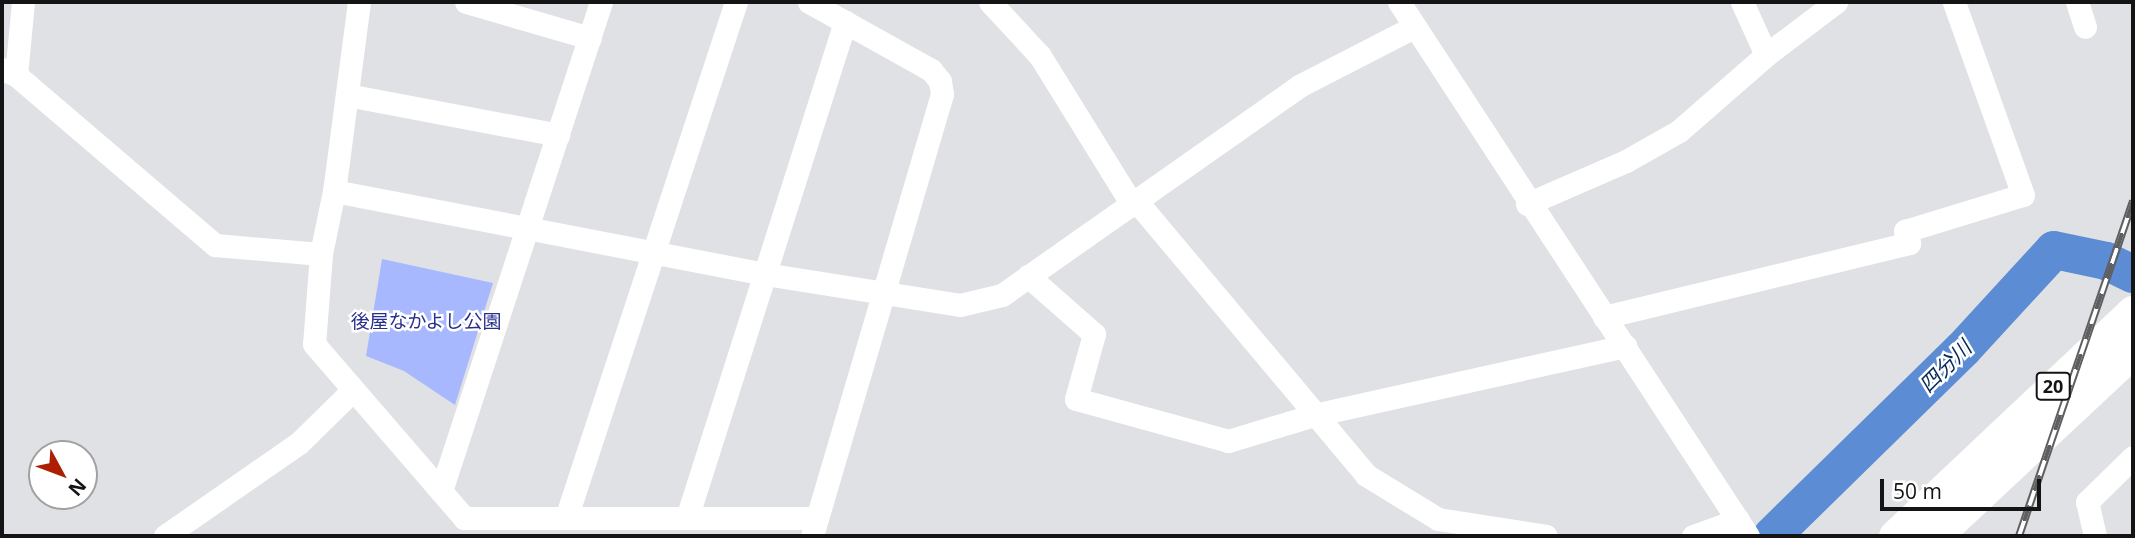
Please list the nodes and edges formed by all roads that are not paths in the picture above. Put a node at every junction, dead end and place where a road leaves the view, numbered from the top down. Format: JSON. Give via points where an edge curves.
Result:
{"nodes":[{"id":1,"x":23,"y":2,"type":"edge"},
{"id":2,"x":359,"y":2,"type":"edge"},
{"id":3,"x":466,"y":2,"type":"edge"},
{"id":4,"x":601,"y":2,"type":"edge"},
{"id":5,"x":736,"y":2,"type":"edge"},
{"id":6,"x":809,"y":2,"type":"edge"},
{"id":7,"x":990,"y":2,"type":"edge"},
{"id":8,"x":1399,"y":2,"type":"edge"},
{"id":9,"x":1742,"y":2,"type":"edge"},
{"id":10,"x":1836,"y":2,"type":"edge"},
{"id":11,"x":1954,"y":2,"type":"edge"},
{"id":12,"x":2077,"y":2,"type":"edge"},
{"id":13,"x":845,"y":22,"type":"junction"},
{"id":14,"x":1414,"y":27,"type":"junction"},
{"id":15,"x":2085,"y":27,"type":"dead end"},
{"id":16,"x":590,"y":38,"type":"junction"},
{"id":17,"x":1766,"y":55,"type":"junction"},
{"id":18,"x":9,"y":72,"type":"edge"},
{"id":19,"x":347,"y":95,"type":"junction"},
{"id":20,"x":558,"y":135,"type":"junction"},
{"id":21,"x":334,"y":191,"type":"junction"},
{"id":22,"x":1527,"y":204,"type":"junction"},
{"id":23,"x":1135,"y":205,"type":"junction"},
{"id":24,"x":528,"y":229,"type":"junction"},
{"id":25,"x":653,"y":253,"type":"junction"},
{"id":26,"x":321,"y":254,"type":"junction"},
{"id":27,"x":765,"y":274,"type":"junction"},
{"id":28,"x":1028,"y":276,"type":"junction"},
{"id":29,"x":884,"y":293,"type":"junction"},
{"id":30,"x":2133,"y":312,"type":"edge"},
{"id":31,"x":1604,"y":317,"type":"junction"},
{"id":32,"x":1625,"y":346,"type":"junction"},
{"id":33,"x":2133,"y":351,"type":"edge"},
{"id":34,"x":353,"y":390,"type":"junction"},
{"id":35,"x":1314,"y":415,"type":"junction"},
{"id":36,"x":2133,"y":457,"type":"edge"},
{"id":37,"x":1983,"y":470,"type":"junction"},
{"id":38,"x":441,"y":491,"type":"junction"},
{"id":39,"x":566,"y":518,"type":"junction"},
{"id":40,"x":687,"y":518,"type":"junction"},
{"id":41,"x":815,"y":527,"type":"edge"},
{"id":42,"x":1744,"y":531,"type":"edge"},
{"id":43,"x":164,"y":536,"type":"edge"},
{"id":44,"x":1546,"y":536,"type":"edge"},
{"id":45,"x":1693,"y":536,"type":"edge"},
{"id":46,"x":1895,"y":536,"type":"edge"},
{"id":47,"x":1935,"y":536,"type":"edge"},
{"id":48,"x":2095,"y":536,"type":"edge"}],
"edges":[{"from":1,"to":18,"type":"street"},
{"from":2,"to":19,"type":"street"},
{"from":3,"to":16,"type":"street"},
{"from":4,"to":16,"type":"street"},
{"from":5,"to":25,"type":"street"},
{"from":6,"to":13,"type":"street"},
{"from":7,"to":23,"type":"street","via":[[1040,56]]},
{"from":8,"to":14,"type":"street"},
{"from":9,"to":17,"type":"street"},
{"from":10,"to":17,"type":"street"},
{"from":11,"to":31,"type":"street","via":[[2023,195],[1905,231],[1909,243]]},
{"from":12,"to":15,"type":"street"},
{"from":13,"to":27,"type":"street"},
{"from":13,"to":29,"type":"street","via":[[931,70],[940,81],[942,94]]},
{"from":14,"to":22,"type":"street"},
{"from":14,"to":23,"type":"street","via":[[1299,86]]},
{"from":16,"to":20,"type":"street"},
{"from":17,"to":22,"type":"street","via":[[1679,131],[1626,161]]},
{"from":18,"to":26,"type":"street","via":[[215,245]]},
{"from":19,"to":20,"type":"street"},
{"from":19,"to":21,"type":"street"},
{"from":20,"to":24,"type":"street"},
{"from":21,"to":24,"type":"street"},
{"from":21,"to":26,"type":"street"},
{"from":22,"to":31,"type":"street"},
{"from":23,"to":28,"type":"street"},
{"from":23,"to":35,"type":"street","via":[[1243,324]]},
{"from":24,"to":25,"type":"street"},
{"from":24,"to":38,"type":"street"},
{"from":25,"to":27,"type":"street"},
{"from":25,"to":39,"type":"street"},
{"from":26,"to":34,"type":"street","via":[[314,344]]},
{"from":27,"to":29,"type":"street"},
{"from":27,"to":40,"type":"street"},
{"from":28,"to":29,"type":"street","via":[[1002,295],[960,305]]},
{"from":28,"to":35,"type":"street","via":[[1094,334],[1076,399],[1228,440]]},
{"from":29,"to":41,"type":"street"},
{"from":30,"to":37,"type":"highway","number":"20"},
{"from":31,"to":32,"type":"street"},
{"from":32,"to":35,"type":"street"},
{"from":32,"to":42,"type":"street"},
{"from":33,"to":37,"type":"highway","number":"20"},
{"from":34,"to":38,"type":"street"},
{"from":34,"to":43,"type":"street","via":[[299,443]]},
{"from":35,"to":44,"type":"street","via":[[1366,475],[1438,519]]},
{"from":36,"to":48,"type":"street","via":[[2087,502]]},
{"from":37,"to":46,"type":"highway","number":"20"},
{"from":37,"to":47,"type":"highway","number":"20"},
{"from":38,"to":39,"type":"street","via":[[464,518]]},
{"from":39,"to":40,"type":"street"},
{"from":40,"to":41,"type":"street"},
{"from":42,"to":45,"type":"street"}]}
